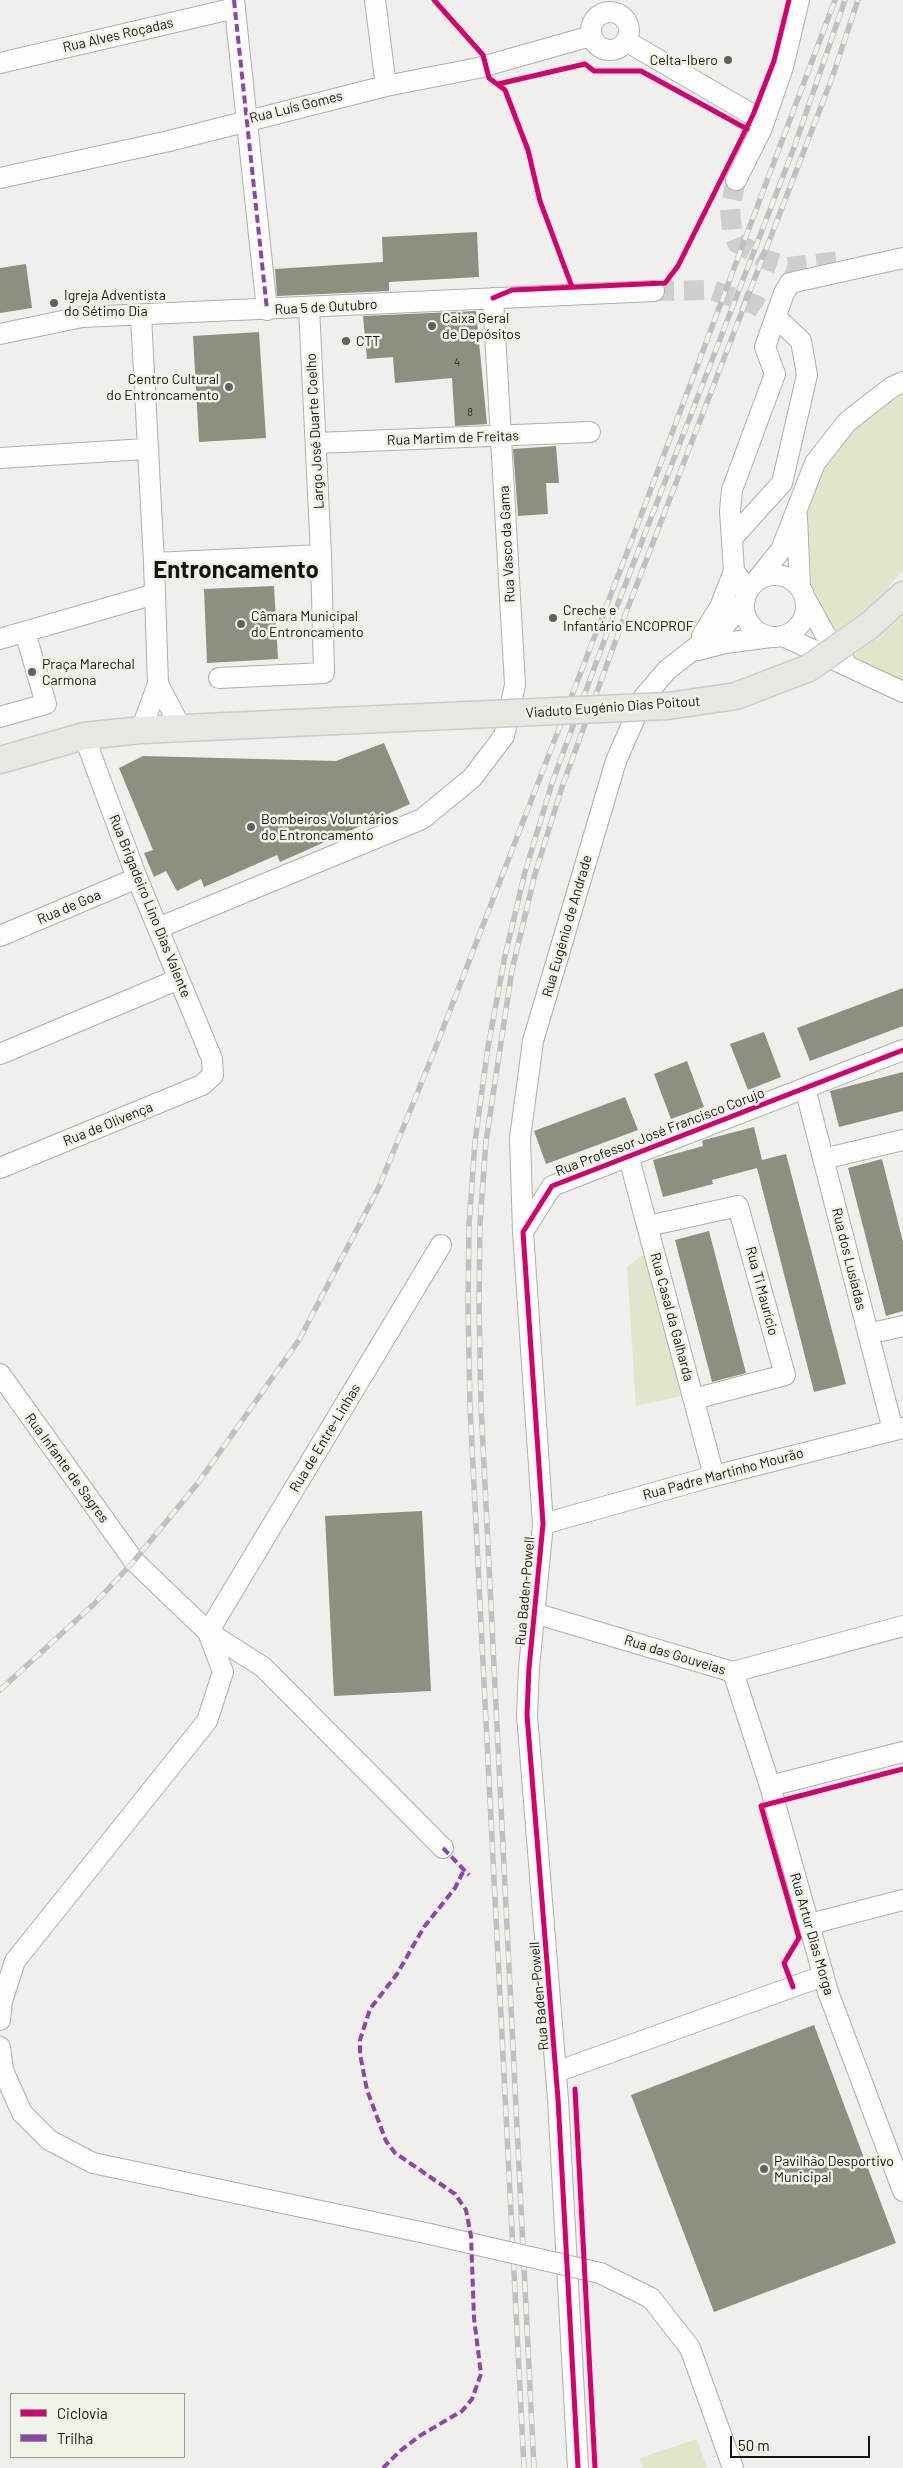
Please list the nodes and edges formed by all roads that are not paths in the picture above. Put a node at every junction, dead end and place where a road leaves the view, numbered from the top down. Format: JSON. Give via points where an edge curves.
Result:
{"nodes":[{"id":1,"x":375,"y":0,"type":"edge"},
{"id":2,"x":799,"y":0,"type":"edge"},
{"id":3,"x":235,"y":4,"type":"edge"},
{"id":4,"x":604,"y":6,"type":"edge"},
{"id":5,"x":591,"y":36,"type":"junction"},
{"id":6,"x":626,"y":41,"type":"junction"},
{"id":7,"x":0,"y":63,"type":"edge"},
{"id":8,"x":386,"y":86,"type":"junction"},
{"id":9,"x":753,"y":115,"type":"dead end"},
{"id":10,"x":248,"y":119,"type":"junction"},
{"id":11,"x":0,"y":178,"type":"edge"},
{"id":12,"x":736,"y":180,"type":"tunnel mouth"},
{"id":13,"x":903,"y":248,"type":"edge"},
{"id":14,"x":903,"y":258,"type":"edge"},
{"id":15,"x":841,"y":261,"type":"tunnel mouth"},
{"id":16,"x":654,"y":292,"type":"tunnel mouth"},
{"id":17,"x":493,"y":298,"type":"junction"},
{"id":18,"x":309,"y":307,"type":"junction"},
{"id":19,"x":267,"y":310,"type":"junction"},
{"id":20,"x":141,"y":316,"type":"junction"},
{"id":21,"x":780,"y":320,"type":"tunnel mouth"},
{"id":22,"x":0,"y":334,"type":"edge"},
{"id":23,"x":903,"y":382,"type":"edge"},
{"id":24,"x":590,"y":432,"type":"dead end"},
{"id":25,"x":500,"y":436,"type":"junction"},
{"id":26,"x":316,"y":443,"type":"junction"},
{"id":27,"x":146,"y":449,"type":"junction"},
{"id":28,"x":0,"y":458,"type":"edge"},
{"id":29,"x":797,"y":507,"type":"junction"},
{"id":30,"x":734,"y":536,"type":"junction"},
{"id":31,"x":321,"y":555,"type":"junction"},
{"id":32,"x":154,"y":563,"type":"junction"},
{"id":33,"x":734,"y":571,"type":"junction"},
{"id":34,"x":750,"y":591,"type":"junction"},
{"id":35,"x":803,"y":592,"type":"junction"},
{"id":36,"x":155,"y":594,"type":"junction"},
{"id":37,"x":903,"y":595,"type":"edge"},
{"id":38,"x":25,"y":632,"type":"junction"},
{"id":39,"x":777,"y":636,"type":"junction"},
{"id":40,"x":0,"y":639,"type":"edge"},
{"id":41,"x":694,"y":651,"type":"junction"},
{"id":42,"x":847,"y":664,"type":"junction"},
{"id":43,"x":219,"y":678,"type":"dead end"},
{"id":44,"x":158,"y":684,"type":"junction"},
{"id":45,"x":903,"y":692,"type":"edge"},
{"id":46,"x":0,"y":717,"type":"edge"},
{"id":47,"x":181,"y":728,"type":"junction"},
{"id":48,"x":141,"y":730,"type":"junction"},
{"id":49,"x":84,"y":736,"type":"junction"},
{"id":50,"x":0,"y":760,"type":"edge"},
{"id":51,"x":138,"y":878,"type":"junction"},
{"id":52,"x":158,"y":928,"type":"junction"},
{"id":53,"x":0,"y":936,"type":"edge"},
{"id":54,"x":178,"y":979,"type":"junction"},
{"id":55,"x":903,"y":1050,"type":"edge"},
{"id":56,"x":0,"y":1054,"type":"edge"},
{"id":57,"x":214,"y":1075,"type":"joint"},
{"id":58,"x":805,"y":1088,"type":"junction"},
{"id":59,"x":903,"y":1140,"type":"edge"},
{"id":60,"x":630,"y":1158,"type":"junction"},
{"id":61,"x":823,"y":1159,"type":"junction"},
{"id":62,"x":0,"y":1168,"type":"edge"},
{"id":63,"x":648,"y":1226,"type":"junction"},
{"id":64,"x":523,"y":1232,"type":"junction"},
{"id":65,"x":441,"y":1245,"type":"dead end"},
{"id":66,"x":903,"y":1326,"type":"edge"},
{"id":67,"x":868,"y":1334,"type":"junction"},
{"id":68,"x":0,"y":1374,"type":"edge"},
{"id":69,"x":694,"y":1399,"type":"junction"},
{"id":70,"x":898,"y":1429,"type":"edge"},
{"id":71,"x":714,"y":1476,"type":"junction"},
{"id":72,"x":543,"y":1524,"type":"junction"},
{"id":73,"x":534,"y":1613,"type":"junction"},
{"id":74,"x":903,"y":1626,"type":"edge"},
{"id":75,"x":208,"y":1632,"type":"junction"},
{"id":76,"x":733,"y":1672,"type":"junction"},
{"id":77,"x":903,"y":1752,"type":"edge"},
{"id":78,"x":770,"y":1786,"type":"junction"},
{"id":79,"x":443,"y":1848,"type":"dead end"},
{"id":80,"x":903,"y":1900,"type":"edge"},
{"id":81,"x":810,"y":1924,"type":"junction"},
{"id":82,"x":823,"y":1976,"type":"junction"},
{"id":83,"x":0,"y":2020,"type":"edge"},
{"id":84,"x":0,"y":2047,"type":"edge"},
{"id":85,"x":556,"y":2072,"type":"junction"},
{"id":86,"x":903,"y":2191,"type":"edge"},
{"id":87,"x":578,"y":2468,"type":"edge"},
{"id":88,"x":733,"y":2468,"type":"edge"}],
"edges":[{"from":1,"to":8,"type":"street"},
{"from":2,"to":12,"type":"street","via":[[783,67],[762,128]]},
{"from":3,"to":7,"type":"street","name":"Rua Alves Roçadas"},
{"from":3,"to":10,"type":"street"},
{"from":4,"to":5,"type":"street","via":[[594,22]]},
{"from":4,"to":6,"type":"street","via":[[625,20],[629,34]]},
{"from":5,"to":6,"type":"street","via":[[600,48],[607,50],[614,50]]},
{"from":5,"to":8,"type":"street","name":"Rua Luís Gomes","via":[[478,68]]},
{"from":6,"to":9,"type":"street"},
{"from":8,"to":10,"type":"street","name":"Rua Luís Gomes"},
{"from":10,"to":11,"type":"street","name":"Rua Luís Gomes"},
{"from":10,"to":19,"type":"street"},
{"from":13,"to":15,"type":"street"},
{"from":14,"to":30,"type":"street","via":[[790,284],[784,293],[765,348],[774,374],[732,490],[730,511]]},
{"from":16,"to":17,"type":"street","name":"Rua 5 de Outubro"},
{"from":17,"to":18,"type":"street","name":"Rua 5 de Outubro"},
{"from":17,"to":25,"type":"street","name":"Rua Vasco da Gama"},
{"from":18,"to":19,"type":"street","name":"Rua 5 de Outubro"},
{"from":18,"to":26,"type":"street","name":"Largo José Duarte Coelho"},
{"from":19,"to":20,"type":"street","name":"Rua 5 de Outubro"},
{"from":20,"to":22,"type":"street","name":"Rua 5 de Outubro","via":[[82,317]]},
{"from":20,"to":27,"type":"street"},
{"from":21,"to":30,"type":"street","via":[[801,341],[807,375],[782,483]]},
{"from":23,"to":29,"type":"street","name":"Rua Eugénio de Andrade","via":[[847,422],[815,463]]},
{"from":24,"to":25,"type":"street","name":"Rua Martim de Freitas"},
{"from":25,"to":26,"type":"street","name":"Rua Martim de Freitas"},
{"from":25,"to":52,"type":"street","name":"Rua Vasco da Gama","via":[[515,685],[504,736],[472,778],[422,819]]},
{"from":26,"to":31,"type":"street","name":"Largo José Duarte Coelho"},
{"from":27,"to":28,"type":"street"},
{"from":27,"to":32,"type":"street"},
{"from":29,"to":34,"type":"street","name":"Rua Eugénio de Andrade","via":[[781,550]]},
{"from":29,"to":35,"type":"street"},
{"from":30,"to":33,"type":"street"},
{"from":31,"to":32,"type":"street"},
{"from":31,"to":43,"type":"street","name":"Largo José Duarte Coelho","via":[[324,673]]},
{"from":32,"to":36,"type":"street"},
{"from":33,"to":34,"type":"street"},
{"from":33,"to":41,"type":"street","name":"Rua Eugénio de Andrade","via":[[720,607]]},
{"from":34,"to":35,"type":"street","via":[[767,576],[779,575],[791,579]]},
{"from":34,"to":39,"type":"street","via":[[745,614],[751,625],[760,633]]},
{"from":34,"to":41,"type":"street","name":"Rua Eugénio de Andrade","via":[[726,624]]},
{"from":35,"to":39,"type":"street","via":[[806,610],[802,621],[794,631]]},
{"from":35,"to":42,"type":"street","via":[[825,634]]},
{"from":36,"to":38,"type":"street"},
{"from":36,"to":44,"type":"street"},
{"from":37,"to":47,"type":"main road","name":"Viaduto Eugénio Dias Poitout","bridge":true,"via":[[870,625],[809,668],[736,696],[668,706]]},
{"from":38,"to":40,"type":"street"},
{"from":38,"to":46,"type":"street","via":[[46,704]]},
{"from":39,"to":41,"type":"street","name":"Rua Eugénio de Andrade"},
{"from":39,"to":42,"type":"street"},
{"from":41,"to":64,"type":"street","name":"Rua Eugénio de Andrade","via":[[667,670],[644,697],[616,761],[580,879],[533,1041],[520,1138]]},
{"from":42,"to":45,"type":"street"},
{"from":44,"to":47,"type":"street"},
{"from":44,"to":48,"type":"street"},
{"from":47,"to":48,"type":"main road","name":"Viaduto Eugénio Dias Poitout"},
{"from":48,"to":49,"type":"main road","name":"Viaduto Eugénio Dias Poitout"},
{"from":49,"to":50,"type":"main road","name":"Viaduto Eugénio Dias Poitout"},
{"from":49,"to":51,"type":"street","name":"Rua Brigadeiro Lino Dias Valente"},
{"from":51,"to":52,"type":"street","name":"Rua Brigadeiro Lino Dias Valente"},
{"from":51,"to":53,"type":"street","name":"Rua de Goa"},
{"from":52,"to":54,"type":"street","name":"Rua Brigadeiro Lino Dias Valente"},
{"from":54,"to":56,"type":"street"},
{"from":54,"to":57,"type":"street","name":"Rua Brigadeiro Lino Dias Valente","via":[[212,1059]]},
{"from":55,"to":58,"type":"street","name":"Rua Professor José Francisco Corujo"},
{"from":57,"to":62,"type":"street","name":"Rua de Olivença","via":[[202,1085]]},
{"from":58,"to":60,"type":"street","name":"Rua Professor José Francisco Corujo"},
{"from":58,"to":61,"type":"street","name":"Rua dos Lusíadas"},
{"from":59,"to":61,"type":"street"},
{"from":60,"to":63,"type":"street","name":"Rua Casal da Galharda"},
{"from":60,"to":64,"type":"street","name":"Rua Professor José Francisco Corujo","via":[[552,1186]]},
{"from":61,"to":67,"type":"street","name":"Rua dos Lusíadas"},
{"from":63,"to":69,"type":"street","name":"Rua Casal da Galharda"},
{"from":63,"to":69,"type":"street","name":"Rua Ti Maurício","via":[[738,1206],[785,1375]]},
{"from":64,"to":72,"type":"street"},
{"from":65,"to":75,"type":"street","name":"Rua de Entre-Linhas"},
{"from":66,"to":67,"type":"street"},
{"from":67,"to":70,"type":"street","name":"Rua dos Lusíadas"},
{"from":68,"to":75,"type":"street","name":"Rua Infante de Sagres","via":[[134,1561]]},
{"from":69,"to":71,"type":"street","name":"Rua Casal da Galharda"},
{"from":70,"to":71,"type":"street","name":"Rua Padre Martinho Mourão"},
{"from":71,"to":72,"type":"street","name":"Rua Padre Martinho Mourão"},
{"from":72,"to":73,"type":"street","name":"Rua Baden-Powell"},
{"from":73,"to":76,"type":"street","name":"Rua das Gouveias"},
{"from":73,"to":85,"type":"street","name":"Rua Baden-Powell","via":[[527,1716]]},
{"from":74,"to":76,"type":"street","name":"Rua das Gouveias"},
{"from":75,"to":79,"type":"street","via":[[263,1667]]},
{"from":75,"to":83,"type":"street","via":[[223,1672],[207,1721],[15,1962],[2,2001]]},
{"from":76,"to":78,"type":"street","name":"Rua Artur Dias Morga"},
{"from":77,"to":78,"type":"street"},
{"from":78,"to":81,"type":"street","name":"Rua Artur Dias Morga"},
{"from":80,"to":81,"type":"street"},
{"from":81,"to":82,"type":"street","name":"Rua Artur Dias Morga"},
{"from":82,"to":85,"type":"street"},
{"from":82,"to":86,"type":"street","name":"Rua Artur Dias Morga"},
{"from":84,"to":88,"type":"street","bridge":true,"via":[[3,2070],[22,2112],[49,2140],[93,2163],[600,2273],[651,2298],[690,2348]]},
{"from":85,"to":87,"type":"street","name":"Rua Baden-Powell"}]}
